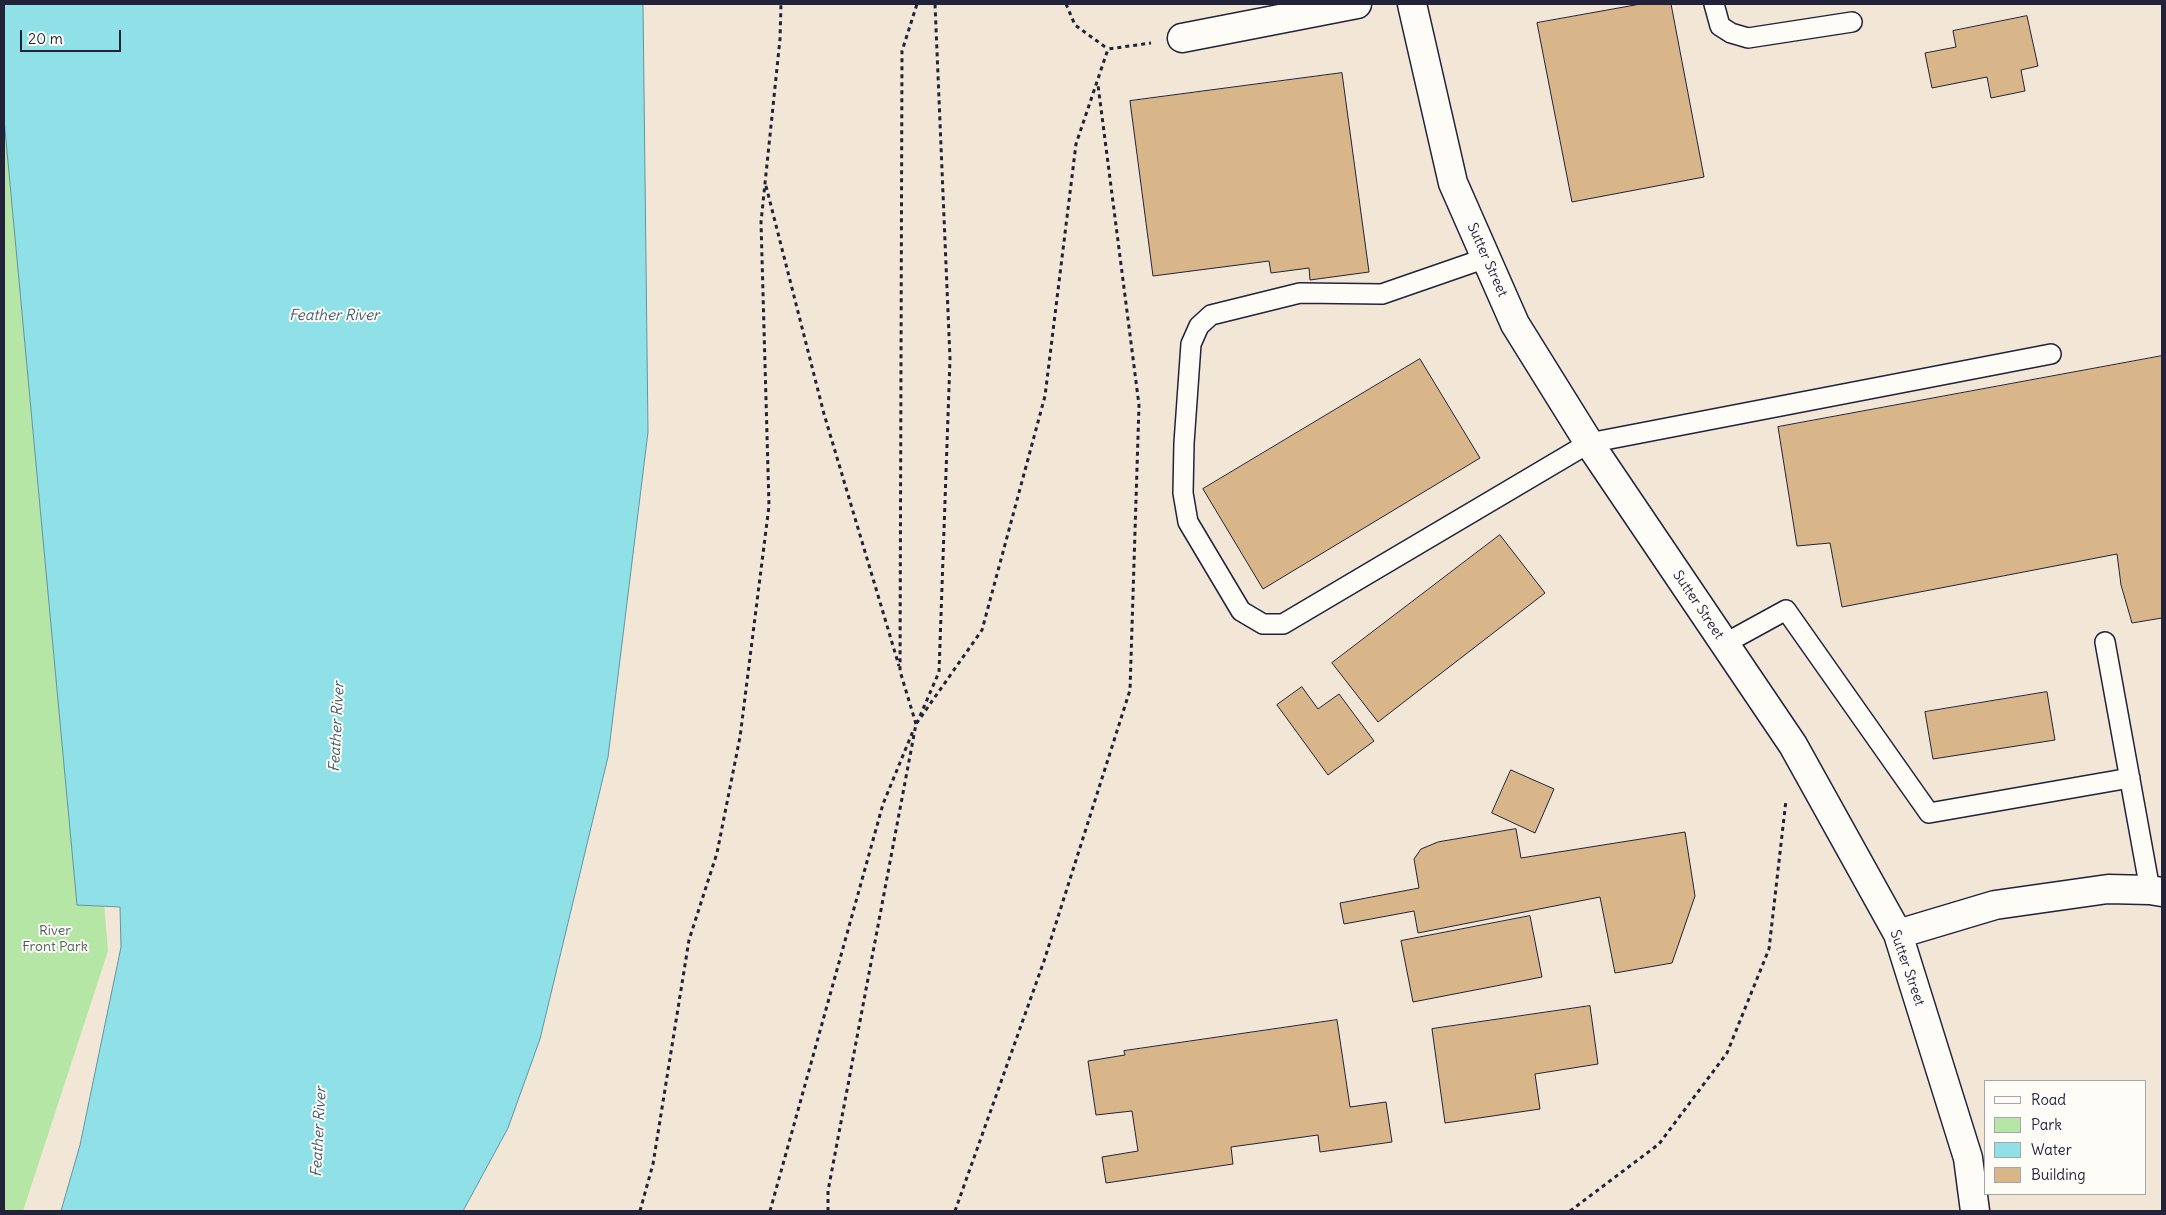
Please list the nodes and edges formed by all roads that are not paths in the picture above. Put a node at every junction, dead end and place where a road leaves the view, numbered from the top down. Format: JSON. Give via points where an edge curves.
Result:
{"nodes":[{"id":1,"x":1357,"y":4,"type":"edge"},
{"id":2,"x":1412,"y":4,"type":"edge"},
{"id":3,"x":1714,"y":4,"type":"edge"},
{"id":4,"x":1852,"y":22,"type":"dead end"},
{"id":5,"x":1182,"y":38,"type":"road end"},
{"id":6,"x":1486,"y":258,"type":"junction"},
{"id":7,"x":2051,"y":354,"type":"dead end"},
{"id":8,"x":1589,"y":443,"type":"junction"},
{"id":9,"x":2106,"y":642,"type":"dead end"},
{"id":10,"x":1724,"y":644,"type":"junction"},
{"id":11,"x":2130,"y":778,"type":"junction"},
{"id":12,"x":2156,"y":891,"type":"edge"},
{"id":13,"x":1898,"y":934,"type":"junction"},
{"id":14,"x":1975,"y":1211,"type":"edge"}],
"edges":[{"from":1,"to":5,"type":"main road"},
{"from":2,"to":6,"type":"main road","name":"Sutter Street","via":[[1453,183]]},
{"from":3,"to":4,"type":"lane","via":[[1720,26],[1748,38]]},
{"from":6,"to":8,"type":"main road","name":"Sutter Street","via":[[1515,324]]},
{"from":6,"to":8,"type":"lane","via":[[1382,294],[1300,293],[1211,316],[1199,326],[1191,344],[1184,443],[1183,493],[1188,522],[1241,611],[1263,624],[1283,624]]},
{"from":7,"to":8,"type":"lane"},
{"from":8,"to":10,"type":"main road","name":"Sutter Street"},
{"from":9,"to":11,"type":"lane"},
{"from":10,"to":11,"type":"lane","via":[[1786,610],[1929,813]]},
{"from":10,"to":13,"type":"main road","name":"Sutter Street","via":[[1793,745]]},
{"from":11,"to":12,"type":"lane"},
{"from":12,"to":13,"type":"main road","via":[[2108,889],[1995,905]]},
{"from":13,"to":14,"type":"main road","name":"Sutter Street","via":[[1968,1158]]}]}
